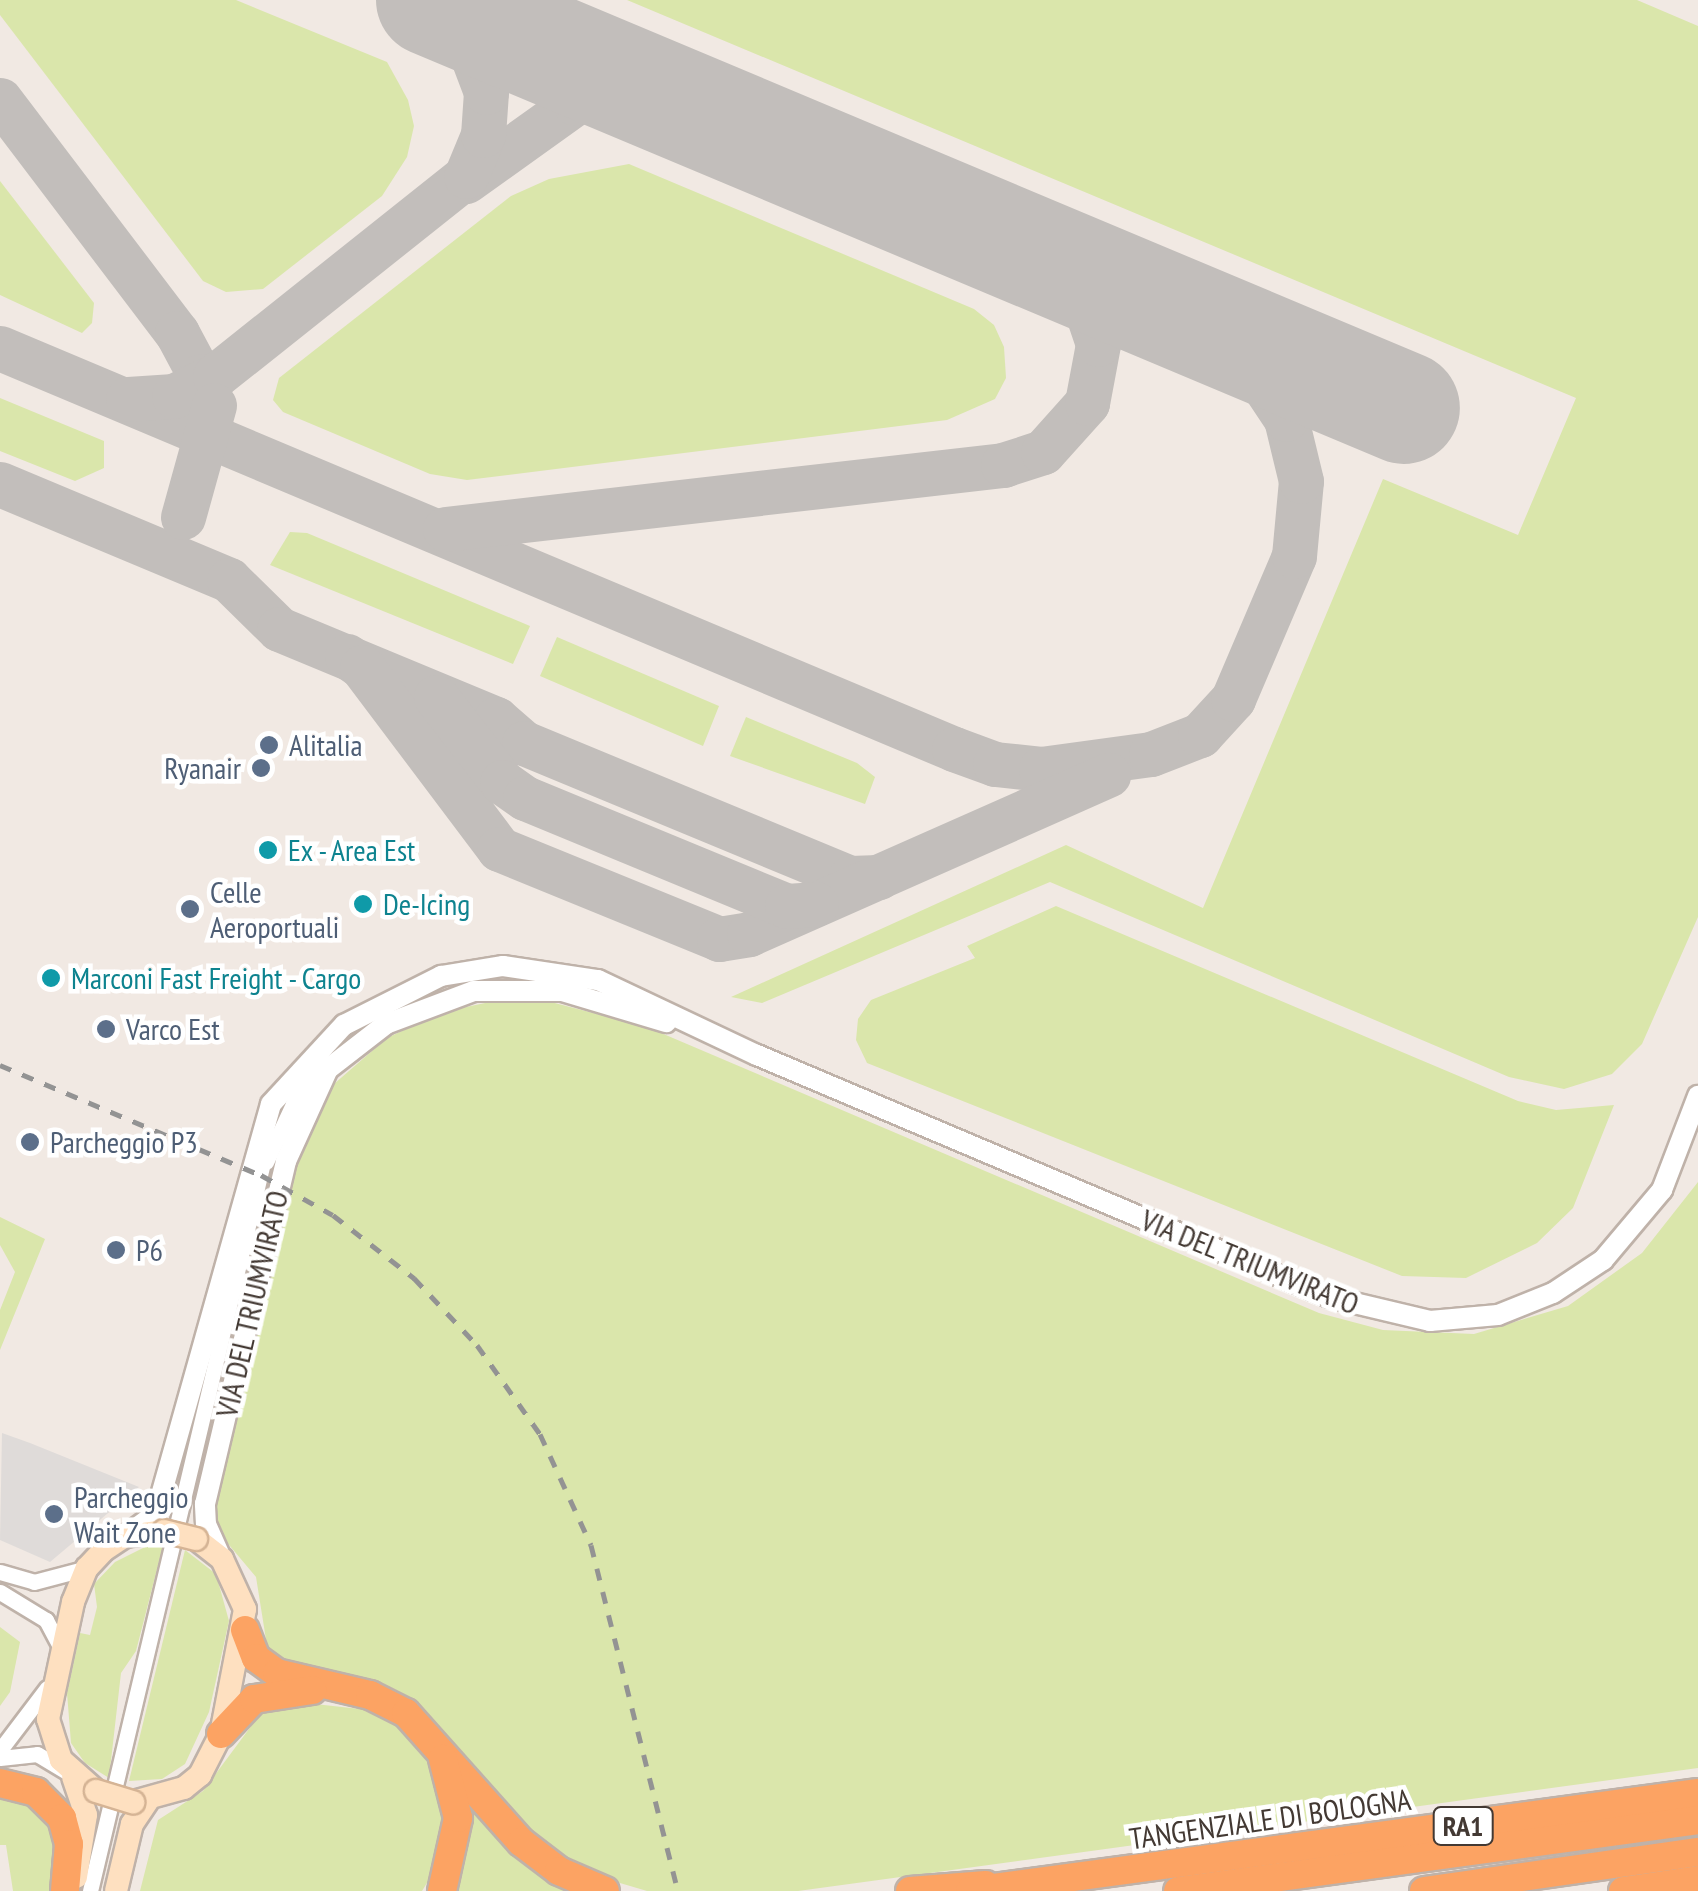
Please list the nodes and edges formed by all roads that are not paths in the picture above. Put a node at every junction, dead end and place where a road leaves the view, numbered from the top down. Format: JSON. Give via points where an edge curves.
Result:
{"nodes":[{"id":1,"x":724,"y":1040,"type":"junction"},
{"id":2,"x":338,"y":1056,"type":"junction"},
{"id":3,"x":296,"y":1072,"type":"junction"},
{"id":4,"x":1698,"y":1096,"type":"edge"},
{"id":5,"x":263,"y":1170,"type":"junction"},
{"id":6,"x":125,"y":1536,"type":"junction"},
{"id":7,"x":222,"y":1559,"type":"junction"},
{"id":8,"x":86,"y":1568,"type":"junction"},
{"id":9,"x":0,"y":1572,"type":"edge"},
{"id":10,"x":0,"y":1592,"type":"edge"},
{"id":11,"x":245,"y":1630,"type":"junction"},
{"id":12,"x":58,"y":1660,"type":"junction"},
{"id":13,"x":357,"y":1692,"type":"junction"},
{"id":14,"x":221,"y":1734,"type":"junction"},
{"id":15,"x":438,"y":1744,"type":"junction"},
{"id":16,"x":0,"y":1750,"type":"edge"},
{"id":17,"x":0,"y":1758,"type":"edge"},
{"id":18,"x":72,"y":1774,"type":"junction"},
{"id":19,"x":0,"y":1782,"type":"edge"},
{"id":20,"x":1698,"y":1793,"type":"edge"},
{"id":21,"x":140,"y":1802,"type":"junction"},
{"id":22,"x":1698,"y":1820,"type":"edge"},
{"id":23,"x":1698,"y":1852,"type":"edge"},
{"id":24,"x":1698,"y":1880,"type":"edge"},
{"id":25,"x":1047,"y":1881,"type":"junction"},
{"id":26,"x":1190,"y":1890,"type":"edge"},
{"id":27,"x":65,"y":1891,"type":"edge"},
{"id":28,"x":73,"y":1891,"type":"edge"},
{"id":29,"x":90,"y":1891,"type":"edge"},
{"id":30,"x":116,"y":1891,"type":"edge"},
{"id":31,"x":442,"y":1891,"type":"edge"},
{"id":32,"x":605,"y":1891,"type":"edge"},
{"id":33,"x":910,"y":1891,"type":"edge"},
{"id":34,"x":970,"y":1891,"type":"edge"},
{"id":35,"x":1424,"y":1891,"type":"edge"},
{"id":36,"x":1623,"y":1891,"type":"edge"}],
"edges":[{"from":1,"to":2,"type":"street","name":"VIA DEL TRIUMVIRATO","via":[[572,994],[506,989],[419,1007]]},
{"from":1,"to":3,"type":"street","name":"VIA DEL TRIUMVIRATO","via":[[598,980],[503,966],[441,976],[395,996],[344,1025]]},
{"from":1,"to":4,"type":"street","name":"VIA DEL TRIUMVIRATO","via":[[1329,1297],[1430,1321],[1498,1315],[1553,1293],[1602,1260],[1662,1190]]},
{"from":2,"to":5,"type":"street","name":"VIA DEL TRIUMVIRATO","via":[[293,1104]]},
{"from":2,"to":7,"type":"street","name":"VIA DEL TRIUMVIRATO","via":[[304,1109],[286,1161],[220,1437],[205,1504],[206,1525]]},
{"from":3,"to":5,"type":"street","name":"VIA DEL TRIUMVIRATO","via":[[271,1128]]},
{"from":3,"to":6,"type":"street","name":"VIA DEL TRIUMVIRATO","via":[[259,1130],[160,1498],[144,1526]]},
{"from":5,"to":29,"type":"street","name":"VIA DEL TRIUMVIRATO"},
{"from":6,"to":7,"type":"main road","name":"VIA DEL TRIUMVIRATO","bridge":true,"via":[[164,1530],[196,1540]]},
{"from":6,"to":8,"type":"main road","name":"VIA DEL TRIUMVIRATO"},
{"from":7,"to":11,"type":"main road","name":"VIA DEL TRIUMVIRATO","via":[[242,1592]]},
{"from":8,"to":9,"type":"street","name":"VIA DEL TRIUMVIRATO","via":[[34,1582]]},
{"from":8,"to":12,"type":"main road"},
{"from":10,"to":12,"type":"street","via":[[46,1620]]},
{"from":11,"to":13,"type":"highway","via":[[256,1658],[277,1672]]},
{"from":11,"to":14,"type":"main road","name":"VIA DEL TRIUMVIRATO"},
{"from":12,"to":16,"type":"street","via":[[31,1716]]},
{"from":12,"to":18,"type":"main road","via":[[50,1732]]},
{"from":13,"to":14,"type":"highway","via":[[270,1693],[242,1706]]},
{"from":13,"to":15,"type":"highway","via":[[406,1713]]},
{"from":14,"to":21,"type":"main road","name":"VIA DEL TRIUMVIRATO","via":[[200,1775]]},
{"from":15,"to":31,"type":"highway","via":[[458,1818]]},
{"from":15,"to":32,"type":"highway","via":[[520,1842],[559,1871]]},
{"from":17,"to":18,"type":"street","via":[[38,1754]]},
{"from":18,"to":21,"type":"main road","bridge":true,"via":[[96,1791]]},
{"from":18,"to":28,"type":"main road","via":[[86,1815]]},
{"from":19,"to":27,"type":"highway","via":[[36,1792],[62,1818],[69,1844]]},
{"from":20,"to":25,"type":"highway","name":"TANGENZIALE DI BOLOGNA","number":"RA1"},
{"from":21,"to":30,"type":"main road"},
{"from":22,"to":26,"type":"highway"},
{"from":23,"to":35,"type":"highway"},
{"from":24,"to":36,"type":"highway"},
{"from":25,"to":33,"type":"highway"},
{"from":25,"to":34,"type":"highway","name":"TANGENZIALE DI BOLOGNA","number":"RA1"}]}
